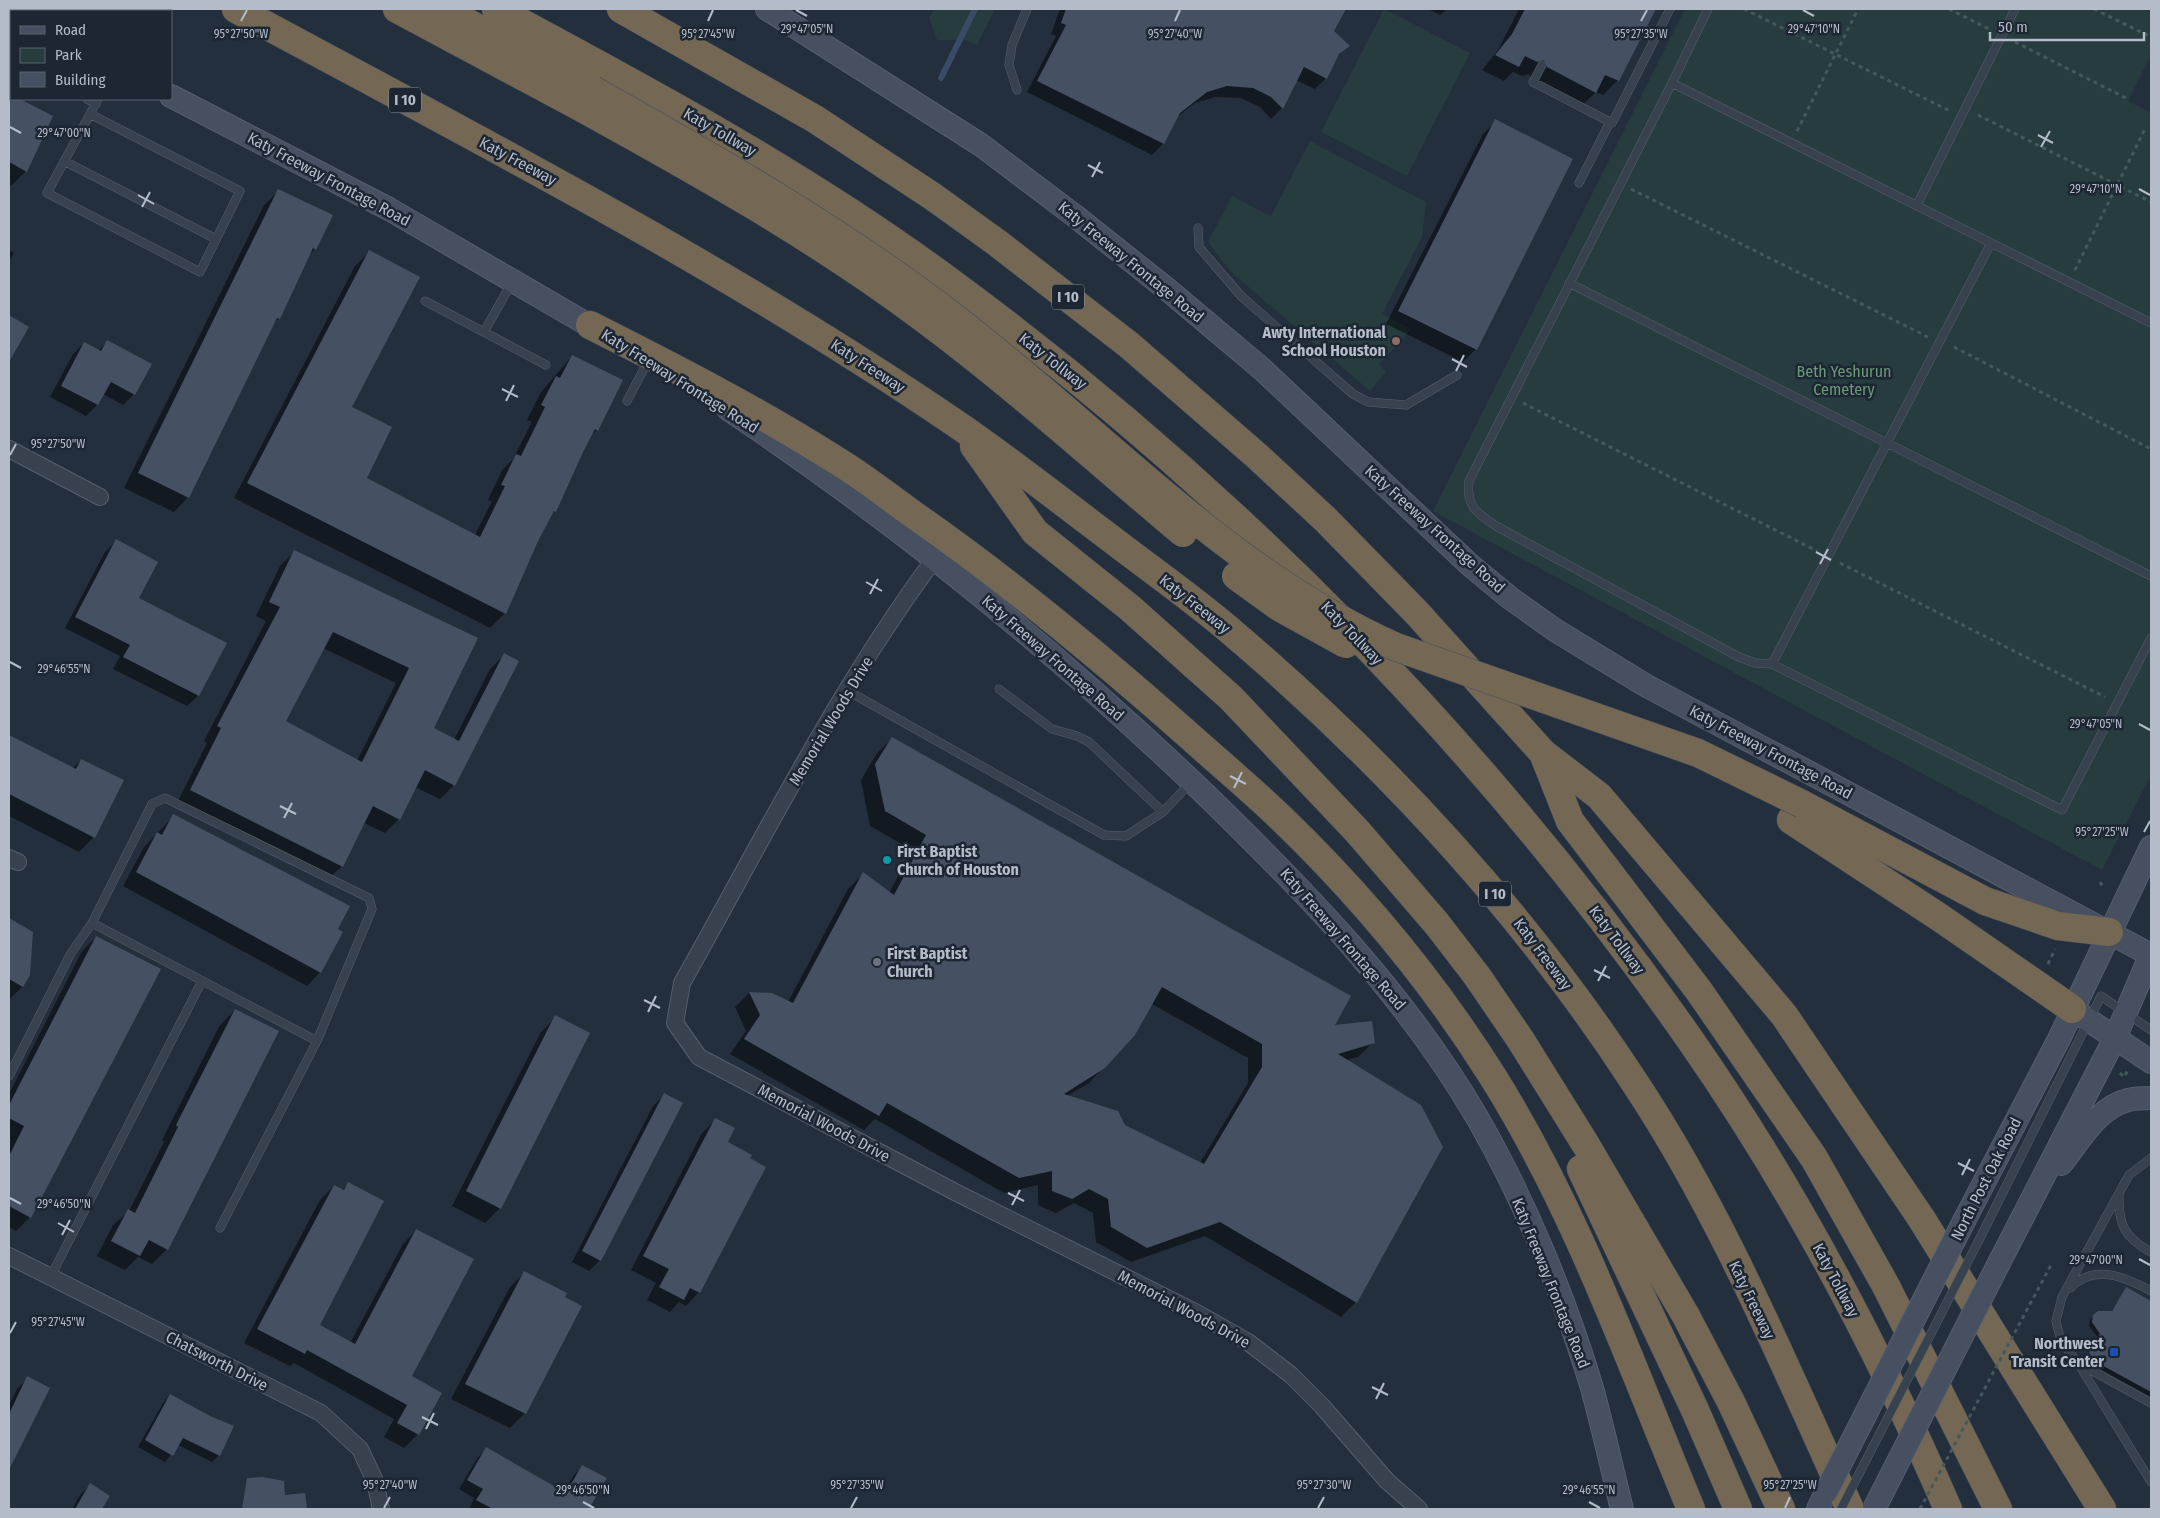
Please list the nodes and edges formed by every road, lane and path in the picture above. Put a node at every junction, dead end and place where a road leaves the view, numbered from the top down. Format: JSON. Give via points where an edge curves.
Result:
{"nodes":[{"id":1,"x":236,"y":9,"type":"edge"},
{"id":2,"x":397,"y":9,"type":"edge"},
{"id":3,"x":442,"y":9,"type":"edge"},
{"id":4,"x":496,"y":9,"type":"edge"},
{"id":5,"x":621,"y":9,"type":"edge"},
{"id":6,"x":767,"y":9,"type":"edge"},
{"id":7,"x":1027,"y":9,"type":"edge"},
{"id":8,"x":1670,"y":9,"type":"edge"},
{"id":9,"x":1708,"y":9,"type":"edge"},
{"id":10,"x":1744,"y":9,"type":"edge"},
{"id":11,"x":1858,"y":9,"type":"edge"},
{"id":12,"x":1949,"y":9,"type":"edge"},
{"id":13,"x":2014,"y":9,"type":"edge"},
{"id":14,"x":2094,"y":9,"type":"edge"},
{"id":15,"x":1991,"y":30,"type":"dead end"},
{"id":16,"x":2151,"y":38,"type":"edge"},
{"id":17,"x":2014,"y":42,"type":"dead end"},
{"id":18,"x":1835,"y":54,"type":"junction"},
{"id":19,"x":1542,"y":64,"type":"dead end"},
{"id":20,"x":1672,"y":83,"type":"junction"},
{"id":21,"x":1017,"y":90,"type":"dead end"},
{"id":22,"x":172,"y":97,"type":"edge"},
{"id":23,"x":2126,"y":98,"type":"dead end"},
{"id":24,"x":588,"y":99,"type":"junction"},
{"id":25,"x":97,"y":101,"type":"edge"},
{"id":26,"x":1950,"y":112,"type":"dead end"},
{"id":27,"x":90,"y":114,"type":"junction"},
{"id":28,"x":1978,"y":115,"type":"dead end"},
{"id":29,"x":1610,"y":122,"type":"junction"},
{"id":30,"x":2146,"y":127,"type":"dead end"},
{"id":31,"x":1797,"y":130,"type":"dead end"},
{"id":32,"x":64,"y":161,"type":"junction"},
{"id":33,"x":1579,"y":183,"type":"dead end"},
{"id":34,"x":2117,"y":185,"type":"junction"},
{"id":35,"x":1627,"y":187,"type":"dead end"},
{"id":36,"x":2151,"y":202,"type":"edge"},
{"id":37,"x":1917,"y":206,"type":"junction"},
{"id":38,"x":1198,"y":228,"type":"dead end"},
{"id":39,"x":216,"y":239,"type":"junction"},
{"id":40,"x":1991,"y":242,"type":"junction"},
{"id":41,"x":2074,"y":270,"type":"dead end"},
{"id":42,"x":513,"y":280,"type":"junction"},
{"id":43,"x":1569,"y":283,"type":"junction"},
{"id":44,"x":425,"y":301,"type":"dead end"},
{"id":45,"x":2151,"y":323,"type":"edge"},
{"id":46,"x":590,"y":324,"type":"junction"},
{"id":47,"x":484,"y":332,"type":"junction"},
{"id":48,"x":1928,"y":337,"type":"dead end"},
{"id":49,"x":1954,"y":347,"type":"dead end"},
{"id":50,"x":648,"y":361,"type":"junction"},
{"id":51,"x":546,"y":365,"type":"dead end"},
{"id":52,"x":1457,"y":375,"type":"dead end"},
{"id":53,"x":627,"y":401,"type":"dead end"},
{"id":54,"x":1520,"y":402,"type":"dead end"},
{"id":55,"x":960,"y":426,"type":"junction"},
{"id":56,"x":1888,"y":443,"type":"junction"},
{"id":57,"x":2151,"y":448,"type":"edge"},
{"id":58,"x":9,"y":449,"type":"edge"},
{"id":59,"x":100,"y":497,"type":"dead end"},
{"id":60,"x":1817,"y":551,"type":"dead end"},
{"id":61,"x":934,"y":558,"type":"junction"},
{"id":62,"x":1840,"y":563,"type":"dead end"},
{"id":63,"x":2151,"y":576,"type":"edge"},
{"id":64,"x":2151,"y":638,"type":"edge"},
{"id":65,"x":1772,"y":664,"type":"junction"},
{"id":66,"x":999,"y":690,"type":"dead end"},
{"id":67,"x":848,"y":691,"type":"junction"},
{"id":68,"x":2107,"y":698,"type":"dead end"},
{"id":69,"x":1543,"y":753,"type":"junction"},
{"id":70,"x":1191,"y":781,"type":"junction"},
{"id":71,"x":1163,"y":812,"type":"junction"},
{"id":72,"x":1796,"y":812,"type":"junction"},
{"id":73,"x":2151,"y":847,"type":"edge"},
{"id":74,"x":2100,"y":882,"type":"dead end"},
{"id":75,"x":2104,"y":888,"type":"dead end"},
{"id":76,"x":92,"y":923,"type":"junction"},
{"id":77,"x":2109,"y":932,"type":"junction"},
{"id":78,"x":2056,"y":946,"type":"dead end"},
{"id":79,"x":2151,"y":955,"type":"edge"},
{"id":80,"x":2046,"y":967,"type":"dead end"},
{"id":81,"x":202,"y":981,"type":"junction"},
{"id":82,"x":2126,"y":1013,"type":"junction"},
{"id":83,"x":2081,"y":1015,"type":"junction"},
{"id":84,"x":2151,"y":1030,"type":"edge"},
{"id":85,"x":1520,"y":1038,"type":"junction"},
{"id":86,"x":2115,"y":1038,"type":"junction"},
{"id":87,"x":317,"y":1041,"type":"junction"},
{"id":88,"x":2151,"y":1062,"type":"edge"},
{"id":89,"x":9,"y":1076,"type":"edge"},
{"id":90,"x":2151,"y":1098,"type":"edge"},
{"id":91,"x":2151,"y":1158,"type":"edge"},
{"id":92,"x":2120,"y":1193,"type":"junction"},
{"id":93,"x":2031,"y":1199,"type":"junction"},
{"id":94,"x":220,"y":1228,"type":"dead end"},
{"id":95,"x":2151,"y":1252,"type":"edge"},
{"id":96,"x":9,"y":1256,"type":"edge"},
{"id":97,"x":2051,"y":1265,"type":"dead end"},
{"id":98,"x":51,"y":1276,"type":"junction"},
{"id":99,"x":2151,"y":1291,"type":"edge"},
{"id":100,"x":2062,"y":1297,"type":"junction"},
{"id":101,"x":2078,"y":1363,"type":"junction"},
{"id":102,"x":2151,"y":1403,"type":"edge"},
{"id":103,"x":2151,"y":1482,"type":"edge"},
{"id":104,"x":381,"y":1509,"type":"edge"},
{"id":105,"x":1419,"y":1509,"type":"edge"},
{"id":106,"x":1622,"y":1509,"type":"edge"},
{"id":107,"x":1691,"y":1509,"type":"edge"},
{"id":108,"x":1738,"y":1509,"type":"edge"},
{"id":109,"x":1781,"y":1509,"type":"edge"},
{"id":110,"x":1818,"y":1509,"type":"edge"},
{"id":111,"x":1841,"y":1509,"type":"edge"},
{"id":112,"x":1850,"y":1509,"type":"edge"},
{"id":113,"x":1874,"y":1509,"type":"edge"},
{"id":114,"x":1920,"y":1509,"type":"edge"},
{"id":115,"x":1948,"y":1509,"type":"edge"},
{"id":116,"x":1998,"y":1509,"type":"edge"},
{"id":117,"x":2102,"y":1509,"type":"edge"}],
"edges":[{"from":1,"to":55,"type":"highway","name":"Katy Freeway","number":"I 10","via":[[664,242],[817,333]]},
{"from":2,"to":24,"type":"highway"},
{"from":3,"to":24,"type":"highway"},
{"from":4,"to":115,"type":"highway","name":"Katy Tollway","via":[[637,84],[756,153],[935,270],[1123,416],[1284,562],[1353,633],[1545,847],[1693,1043],[1824,1256],[1872,1348]]},
{"from":5,"to":69,"type":"highway","number":"I 10","via":[[757,85],[875,158],[996,242],[1129,345],[1325,519],[1417,613]]},
{"from":6,"to":77,"type":"main road","name":"Katy Freeway Frontage Road","via":[[981,145],[1076,216],[1262,369],[1470,565],[1555,630],[1645,685]]},
{"from":7,"to":21,"type":"lane","via":[[1012,45],[1009,65]]},
{"from":8,"to":29,"type":"lane"},
{"from":9,"to":20,"type":"lane"},
{"from":10,"to":18,"type":"path"},
{"from":11,"to":18,"type":"path"},
{"from":12,"to":15,"type":"path"},
{"from":13,"to":37,"type":"lane"},
{"from":14,"to":16,"type":"path"},
{"from":17,"to":23,"type":"path"},
{"from":18,"to":26,"type":"path"},
{"from":18,"to":31,"type":"path"},
{"from":19,"to":29,"type":"lane","via":[[1533,82]]},
{"from":20,"to":37,"type":"lane"},
{"from":20,"to":43,"type":"lane"},
{"from":22,"to":42,"type":"main road","name":"Katy Freeway Frontage Road","via":[[389,209]]},
{"from":24,"to":72,"type":"highway","bridge":true,"via":[[786,223],[916,313],[996,376],[1208,555],[1279,607],[1366,654],[1430,680],[1683,768]]},
{"from":25,"to":27,"type":"lane"},
{"from":27,"to":32,"type":"lane"},
{"from":27,"to":39,"type":"lane","via":[[240,191]]},
{"from":28,"to":34,"type":"path"},
{"from":29,"to":33,"type":"lane"},
{"from":30,"to":34,"type":"path"},
{"from":32,"to":39,"type":"lane"},
{"from":32,"to":39,"type":"lane","via":[[47,193],[200,272]]},
{"from":34,"to":36,"type":"path"},
{"from":34,"to":41,"type":"path"},
{"from":35,"to":48,"type":"path"},
{"from":37,"to":40,"type":"lane"},
{"from":38,"to":52,"type":"lane","via":[[1200,247],[1241,296],[1353,394],[1368,402],[1406,405]]},
{"from":40,"to":45,"type":"lane"},
{"from":40,"to":56,"type":"lane"},
{"from":42,"to":46,"type":"main road","name":"Katy Freeway Frontage Road"},
{"from":42,"to":47,"type":"lane"},
{"from":43,"to":56,"type":"lane"},
{"from":43,"to":65,"type":"lane","via":[[1469,481],[1471,506],[1496,526],[1739,657],[1755,663]]},
{"from":44,"to":47,"type":"lane"},
{"from":46,"to":50,"type":"main road","name":"Katy Freeway Frontage Road"},
{"from":46,"to":107,"type":"highway","via":[[728,396],[842,464],[995,572],[1139,691],[1282,819],[1335,875],[1391,938],[1454,1020],[1522,1126],[1575,1230]]},
{"from":47,"to":51,"type":"lane"},
{"from":49,"to":57,"type":"path"},
{"from":50,"to":53,"type":"lane"},
{"from":50,"to":61,"type":"main road","name":"Katy Freeway Frontage Road","via":[[743,419]]},
{"from":54,"to":60,"type":"path"},
{"from":55,"to":85,"type":"highway","via":[[1035,532],[1130,608],[1230,698],[1357,831],[1478,976]]},
{"from":55,"to":112,"type":"highway","name":"Katy Freeway","number":"I 10","via":[[1223,625],[1408,796],[1510,912],[1574,994],[1632,1078],[1683,1162],[1761,1316]]},
{"from":56,"to":63,"type":"lane"},
{"from":56,"to":65,"type":"lane"},
{"from":58,"to":59,"type":"street"},
{"from":61,"to":67,"type":"street","name":"Memorial Woods Drive","via":[[905,598]]},
{"from":61,"to":70,"type":"main road","name":"Katy Freeway Frontage Road","via":[[1028,634]]},
{"from":62,"to":68,"type":"path"},
{"from":64,"to":65,"type":"lane","via":[[2062,810]]},
{"from":66,"to":71,"type":"lane","via":[[1052,729],[1089,742]]},
{"from":67,"to":71,"type":"lane","via":[[1104,835],[1126,836]]},
{"from":67,"to":105,"type":"street","name":"Memorial Woods Drive","via":[[682,984],[675,1023],[700,1057],[1248,1342],[1291,1374],[1387,1481]]},
{"from":69,"to":116,"type":"highway","number":"I 10","via":[[1570,821],[1700,991],[1814,1158],[1886,1286]]},
{"from":69,"to":117,"type":"highway","via":[[1599,796],[1784,1015],[1917,1210]]},
{"from":70,"to":71,"type":"lane"},
{"from":70,"to":106,"type":"main road","name":"Katy Freeway Frontage Road","via":[[1275,862],[1382,978],[1418,1026],[1479,1121],[1540,1246],[1573,1331],[1593,1392]]},
{"from":72,"to":77,"type":"highway","via":[[1985,901],[2058,926]]},
{"from":72,"to":83,"type":"highway","via":[[1939,917]]},
{"from":73,"to":77,"type":"main road","name":"North Post Oak Road"},
{"from":74,"to":75,"type":"path"},
{"from":76,"to":81,"type":"lane"},
{"from":76,"to":87,"type":"lane","via":[[152,804],[165,798],[369,898],[372,909]]},
{"from":76,"to":89,"type":"lane","via":[[71,953]]},
{"from":77,"to":79,"type":"main road","name":"Katy Freeway Frontage Road"},
{"from":77,"to":83,"type":"main road","name":"North Post Oak Road"},
{"from":78,"to":80,"type":"path"},
{"from":79,"to":82,"type":"main road"},
{"from":81,"to":87,"type":"lane"},
{"from":81,"to":98,"type":"lane"},
{"from":82,"to":83,"type":"lane","via":[[2100,996]]},
{"from":82,"to":84,"type":"lane"},
{"from":82,"to":86,"type":"main road"},
{"from":83,"to":86,"type":"main road"},
{"from":83,"to":110,"type":"main road","name":"North Post Oak Road","bridge":true,"via":[[1965,1220]]},
{"from":83,"to":111,"type":"lane","bridge":true,"via":[[1979,1240]]},
{"from":85,"to":108,"type":"highway","via":[[1695,1410]]},
{"from":85,"to":109,"type":"highway","via":[[1686,1316]]},
{"from":86,"to":88,"type":"main road"},
{"from":86,"to":93,"type":"main road"},
{"from":87,"to":94,"type":"lane"},
{"from":90,"to":93,"type":"main road","via":[[2128,1099],[2112,1106],[2096,1120]]},
{"from":91,"to":92,"type":"lane","via":[[2129,1175]]},
{"from":92,"to":95,"type":"lane","via":[[2119,1215],[2124,1231]]},
{"from":92,"to":100,"type":"lane"},
{"from":93,"to":113,"type":"main road","bridge":true},
{"from":96,"to":98,"type":"street","name":"Chatsworth Drive"},
{"from":97,"to":114,"type":"path","bridge":true},
{"from":98,"to":104,"type":"street","name":"Chatsworth Drive","via":[[321,1413],[360,1449],[375,1481]]},
{"from":99,"to":100,"type":"lane","via":[[2130,1280],[2102,1273],[2081,1279]]},
{"from":100,"to":101,"type":"lane","via":[[2056,1321],[2061,1341]]},
{"from":101,"to":102,"type":"lane"},
{"from":101,"to":103,"type":"lane"}]}
